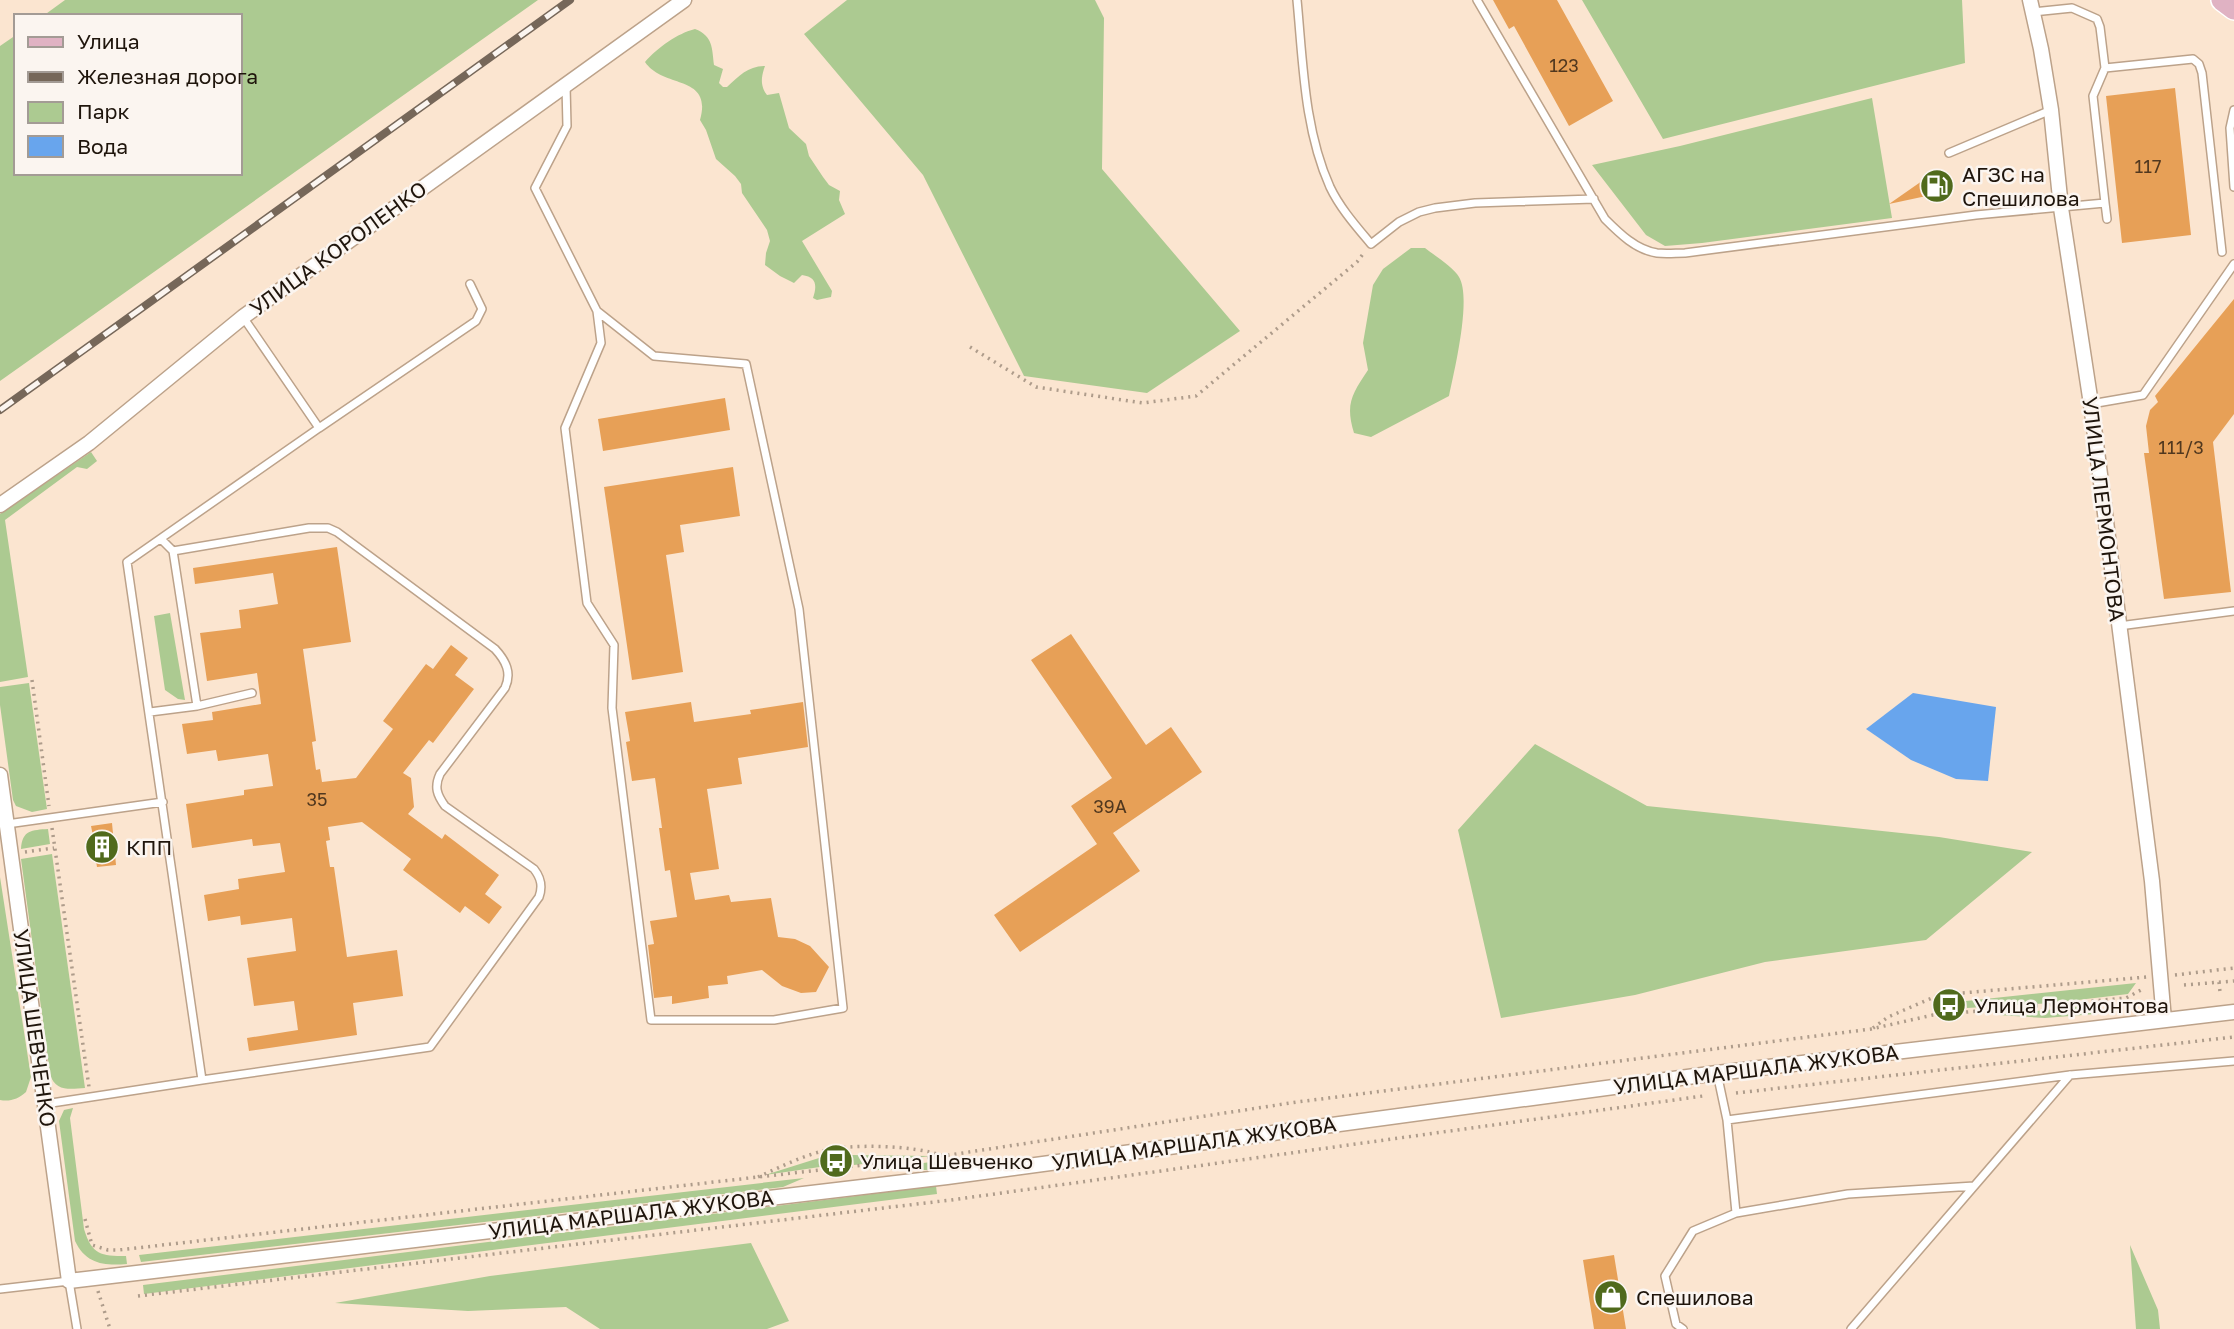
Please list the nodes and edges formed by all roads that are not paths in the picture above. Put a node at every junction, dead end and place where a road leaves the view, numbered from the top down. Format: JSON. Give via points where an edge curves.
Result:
{"nodes":[{"id":1,"x":684,"y":0,"type":"edge"},
{"id":2,"x":1297,"y":0,"type":"edge"},
{"id":3,"x":1477,"y":0,"type":"edge"},
{"id":4,"x":2220,"y":0,"type":"edge"},
{"id":5,"x":2031,"y":6,"type":"edge"},
{"id":6,"x":2234,"y":9,"type":"edge"},
{"id":7,"x":2234,"y":16,"type":"edge"},
{"id":8,"x":2105,"y":68,"type":"junction"},
{"id":9,"x":565,"y":85,"type":"junction"},
{"id":10,"x":2051,"y":110,"type":"junction"},
{"id":11,"x":2234,"y":110,"type":"edge"},
{"id":12,"x":1949,"y":153,"type":"dead end"},
{"id":13,"x":2234,"y":187,"type":"edge"},
{"id":14,"x":1594,"y":199,"type":"junction"},
{"id":15,"x":2105,"y":204,"type":"junction"},
{"id":16,"x":2061,"y":208,"type":"junction"},
{"id":17,"x":2107,"y":219,"type":"dead end"},
{"id":18,"x":2222,"y":252,"type":"dead end"},
{"id":19,"x":2234,"y":264,"type":"edge"},
{"id":20,"x":470,"y":284,"type":"dead end"},
{"id":21,"x":597,"y":310,"type":"junction"},
{"id":22,"x":243,"y":317,"type":"junction"},
{"id":23,"x":2091,"y":404,"type":"junction"},
{"id":24,"x":319,"y":428,"type":"junction"},
{"id":25,"x":0,"y":505,"type":"edge"},
{"id":26,"x":161,"y":539,"type":"junction"},
{"id":27,"x":173,"y":551,"type":"junction"},
{"id":28,"x":2234,"y":611,"type":"edge"},
{"id":29,"x":2119,"y":626,"type":"junction"},
{"id":30,"x":252,"y":693,"type":"dead end"},
{"id":31,"x":197,"y":706,"type":"junction"},
{"id":32,"x":150,"y":712,"type":"junction"},
{"id":33,"x":0,"y":775,"type":"edge"},
{"id":34,"x":163,"y":802,"type":"junction"},
{"id":35,"x":7,"y":824,"type":"junction"},
{"id":36,"x":2234,"y":1013,"type":"edge"},
{"id":37,"x":2164,"y":1020,"type":"junction"},
{"id":38,"x":2234,"y":1061,"type":"edge"},
{"id":39,"x":1717,"y":1073,"type":"junction"},
{"id":40,"x":2070,"y":1075,"type":"junction"},
{"id":41,"x":202,"y":1080,"type":"junction"},
{"id":42,"x":45,"y":1104,"type":"junction"},
{"id":43,"x":1727,"y":1120,"type":"junction"},
{"id":44,"x":1974,"y":1186,"type":"junction"},
{"id":45,"x":1736,"y":1213,"type":"junction"},
{"id":46,"x":69,"y":1281,"type":"junction"},
{"id":47,"x":0,"y":1289,"type":"edge"},
{"id":48,"x":77,"y":1329,"type":"edge"},
{"id":49,"x":1683,"y":1329,"type":"edge"},
{"id":50,"x":1851,"y":1329,"type":"edge"}],
"edges":[{"from":1,"to":9,"type":"street","name":"УЛИЦА КОРОЛЕНКО"},
{"from":2,"to":14,"type":"lane","via":[[1314,141],[1330,187],[1371,244],[1399,222],[1435,208]]},
{"from":3,"to":14,"type":"lane"},
{"from":4,"to":6,"type":"main road"},
{"from":4,"to":7,"type":"lane"},
{"from":5,"to":8,"type":"lane","via":[[2071,8],[2097,19]]},
{"from":5,"to":10,"type":"street","name":"УЛИЦА ЛЕРМОНТОВА"},
{"from":8,"to":15,"type":"lane","via":[[2092,96]]},
{"from":8,"to":18,"type":"lane","via":[[2185,59],[2199,64]]},
{"from":9,"to":21,"type":"lane","via":[[568,126],[535,188]]},
{"from":9,"to":22,"type":"street","name":"УЛИЦА КОРОЛЕНКО"},
{"from":10,"to":12,"type":"lane"},
{"from":10,"to":16,"type":"street","name":"УЛИЦА ЛЕРМОНТОВА"},
{"from":11,"to":13,"type":"lane","via":[[2230,128]]},
{"from":14,"to":16,"type":"lane","via":[[1619,233],[1655,253]]},
{"from":15,"to":16,"type":"lane"},
{"from":15,"to":17,"type":"lane"},
{"from":16,"to":23,"type":"street","name":"УЛИЦА ЛЕРМОНТОВА"},
{"from":19,"to":23,"type":"lane","via":[[2143,395]]},
{"from":20,"to":24,"type":"lane","via":[[482,309],[476,321]]},
{"from":21,"to":21,"type":"lane","via":[[601,343],[565,428],[587,603],[614,645],[612,708],[651,1020],[774,1020],[843,1008],[799,609],[746,364],[654,356]]},
{"from":22,"to":24,"type":"lane"},
{"from":22,"to":25,"type":"street","name":"УЛИЦА КОРОЛЕНКО","via":[[89,443]]},
{"from":23,"to":29,"type":"street","name":"УЛИЦА ЛЕРМОНТОВА"},
{"from":24,"to":26,"type":"lane"},
{"from":26,"to":27,"type":"lane"},
{"from":26,"to":32,"type":"lane","via":[[127,562]]},
{"from":27,"to":31,"type":"lane"},
{"from":27,"to":41,"type":"lane","via":[[328,528],[495,649],[506,663],[509,680],[440,774],[436,791],[445,806],[534,869],[542,890],[430,1047]]},
{"from":28,"to":29,"type":"lane"},
{"from":29,"to":37,"type":"street","name":"УЛИЦА ЛЕРМОНТОВА","via":[[2152,881]]},
{"from":30,"to":31,"type":"lane"},
{"from":31,"to":32,"type":"lane"},
{"from":32,"to":34,"type":"lane"},
{"from":33,"to":35,"type":"street","name":"УЛИЦА ШЕВЧЕНКО"},
{"from":34,"to":35,"type":"lane"},
{"from":34,"to":41,"type":"lane"},
{"from":35,"to":42,"type":"street","name":"УЛИЦА ШЕВЧЕНКО"},
{"from":36,"to":37,"type":"street","name":"УЛИЦА МАРШАЛА ЖУКОВА"},
{"from":37,"to":39,"type":"street","name":"УЛИЦА МАРШАЛА ЖУКОВА"},
{"from":38,"to":40,"type":"lane"},
{"from":39,"to":43,"type":"lane"},
{"from":39,"to":46,"type":"street","name":"УЛИЦА МАРШАЛА ЖУКОВА","via":[[947,1177]]},
{"from":40,"to":43,"type":"lane"},
{"from":40,"to":44,"type":"lane"},
{"from":41,"to":42,"type":"lane"},
{"from":42,"to":46,"type":"street","name":"УЛИЦА ШЕВЧЕНКО"},
{"from":43,"to":45,"type":"lane"},
{"from":44,"to":45,"type":"lane","via":[[1848,1194]]},
{"from":44,"to":50,"type":"lane"},
{"from":45,"to":49,"type":"lane","via":[[1693,1231],[1665,1276],[1676,1324]]},
{"from":46,"to":47,"type":"lane"},
{"from":46,"to":48,"type":"lane"}]}
